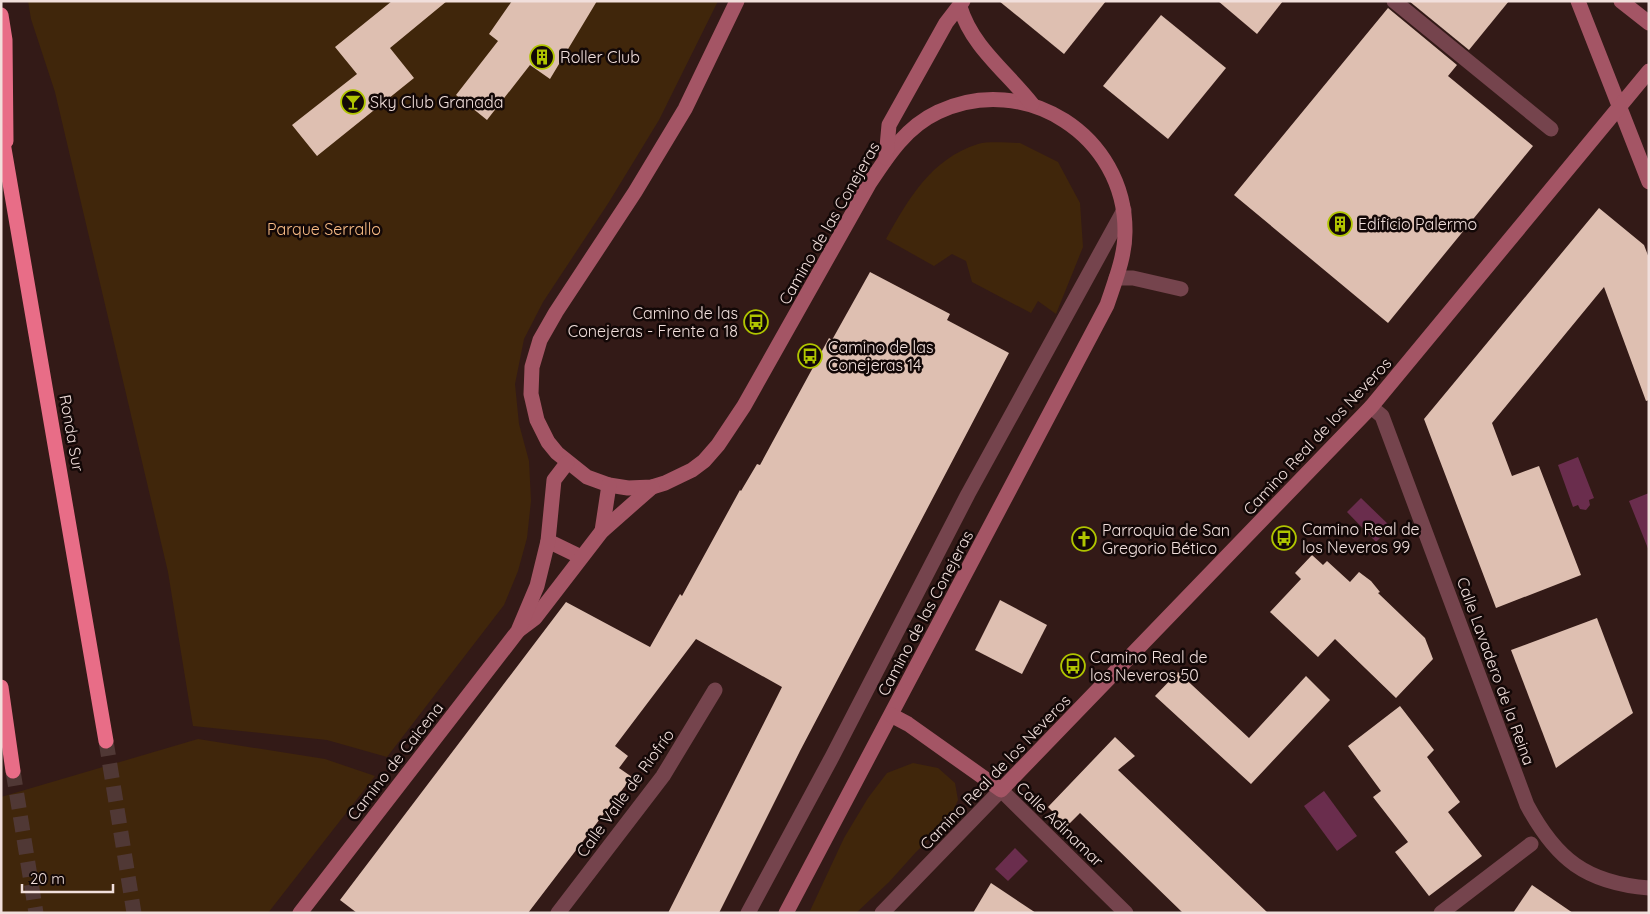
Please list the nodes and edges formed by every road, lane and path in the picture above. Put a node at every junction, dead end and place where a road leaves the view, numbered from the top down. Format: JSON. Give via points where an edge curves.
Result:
{"nodes":[{"id":1,"x":736,"y":1,"type":"edge"},
{"id":2,"x":1394,"y":1,"type":"edge"},
{"id":3,"x":1578,"y":1,"type":"edge"},
{"id":4,"x":1621,"y":1,"type":"edge"},
{"id":5,"x":962,"y":4,"type":"edge"},
{"id":6,"x":1,"y":15,"type":"edge"},
{"id":7,"x":1649,"y":23,"type":"edge"},
{"id":8,"x":1649,"y":71,"type":"edge"},
{"id":9,"x":1032,"y":104,"type":"junction"},
{"id":10,"x":1620,"y":106,"type":"junction"},
{"id":11,"x":1552,"y":129,"type":"dead end"},
{"id":12,"x":1,"y":131,"type":"edge"},
{"id":13,"x":6,"y":148,"type":"junction"},
{"id":14,"x":886,"y":158,"type":"junction"},
{"id":15,"x":1649,"y":182,"type":"edge"},
{"id":16,"x":1124,"y":210,"type":"junction"},
{"id":17,"x":1116,"y":278,"type":"junction"},
{"id":18,"x":1180,"y":289,"type":"dead end"},
{"id":19,"x":1371,"y":407,"type":"junction"},
{"id":20,"x":566,"y":463,"type":"junction"},
{"id":21,"x":609,"y":485,"type":"junction"},
{"id":22,"x":652,"y":486,"type":"junction"},
{"id":23,"x":602,"y":531,"type":"junction"},
{"id":24,"x":548,"y":541,"type":"junction"},
{"id":25,"x":581,"y":557,"type":"junction"},
{"id":26,"x":518,"y":631,"type":"junction"},
{"id":27,"x":1,"y":687,"type":"edge"},
{"id":28,"x":716,"y":690,"type":"dead end"},
{"id":29,"x":891,"y":715,"type":"junction"},
{"id":30,"x":106,"y":741,"type":"tunnel mouth"},
{"id":31,"x":13,"y":771,"type":"tunnel mouth"},
{"id":32,"x":1001,"y":790,"type":"junction"},
{"id":33,"x":1531,"y":844,"type":"dead end"},
{"id":34,"x":1649,"y":888,"type":"edge"},
{"id":35,"x":300,"y":913,"type":"edge"},
{"id":36,"x":558,"y":913,"type":"edge"},
{"id":37,"x":748,"y":913,"type":"edge"},
{"id":38,"x":786,"y":913,"type":"edge"},
{"id":39,"x":882,"y":913,"type":"edge"},
{"id":40,"x":1126,"y":913,"type":"edge"},
{"id":41,"x":1441,"y":913,"type":"edge"}],
"edges":[{"from":1,"to":20,"type":"main road","name":"Camino de las Conejeras","via":[[685,109],[556,312],[535,353],[530,381],[533,407],[548,442]]},
{"from":2,"to":11,"type":"street"},
{"from":3,"to":10,"type":"main road"},
{"from":4,"to":7,"type":"main road"},
{"from":5,"to":9,"type":"main road","via":[[966,25],[979,46]]},
{"from":5,"to":14,"type":"main road","via":[[946,23],[889,125]]},
{"from":6,"to":13,"type":"highway","via":[[5,40]]},
{"from":8,"to":10,"type":"main road","name":"Camino Real de los Neveros"},
{"from":9,"to":14,"type":"main road","name":"Camino de las Conejeras","via":[[982,99],[951,106],[905,134]]},
{"from":9,"to":16,"type":"main road","name":"Camino de las Conejeras","via":[[1060,116],[1085,134],[1110,167]]},
{"from":10,"to":15,"type":"main road"},
{"from":10,"to":19,"type":"main road","name":"Camino Real de los Neveros"},
{"from":12,"to":13,"type":"highway","name":"Ronda Sur"},
{"from":13,"to":30,"type":"highway","name":"Ronda Sur"},
{"from":14,"to":22,"type":"main road","name":"Camino de las Conejeras","via":[[744,406],[718,445],[692,470]]},
{"from":16,"to":17,"type":"main road","name":"Camino de las Conejeras","via":[[1126,232]]},
{"from":16,"to":37,"type":"street","via":[[968,494]]},
{"from":17,"to":18,"type":"street","via":[[1133,278]]},
{"from":17,"to":29,"type":"main road","name":"Camino de las Conejeras","via":[[1088,343]]},
{"from":19,"to":32,"type":"main road","name":"Camino Real de los Neveros"},
{"from":19,"to":34,"type":"street","name":"Calle Lavadero de la Reina","via":[[1382,416],[1527,805],[1543,834],[1562,856],[1587,872],[1619,886]]},
{"from":20,"to":21,"type":"main road","name":"Camino de las Conejeras"},
{"from":20,"to":24,"type":"main road","name":"Camino de Caicena","via":[[554,480]]},
{"from":21,"to":22,"type":"main road","name":"Camino de las Conejeras","via":[[628,488]]},
{"from":21,"to":23,"type":"main road"},
{"from":22,"to":23,"type":"main road","name":"Camino de Caicena"},
{"from":23,"to":25,"type":"main road","name":"Camino de Caicena"},
{"from":24,"to":25,"type":"main road"},
{"from":24,"to":26,"type":"main road","name":"Camino de Caicena","via":[[537,586]]},
{"from":25,"to":26,"type":"main road","name":"Camino de Caicena","via":[[535,618]]},
{"from":26,"to":35,"type":"main road","name":"Camino de Caicena"},
{"from":27,"to":31,"type":"highway"},
{"from":28,"to":36,"type":"street","name":"Calle Valle de Riofrío","via":[[663,776]]},
{"from":29,"to":32,"type":"main road","name":"Calle Adinamar"},
{"from":29,"to":38,"type":"main road","name":"Camino de las Conejeras"},
{"from":32,"to":39,"type":"street","name":"Camino Real de los Neveros"},
{"from":32,"to":40,"type":"street","name":"Calle Adinamar"},
{"from":33,"to":41,"type":"street"}]}
